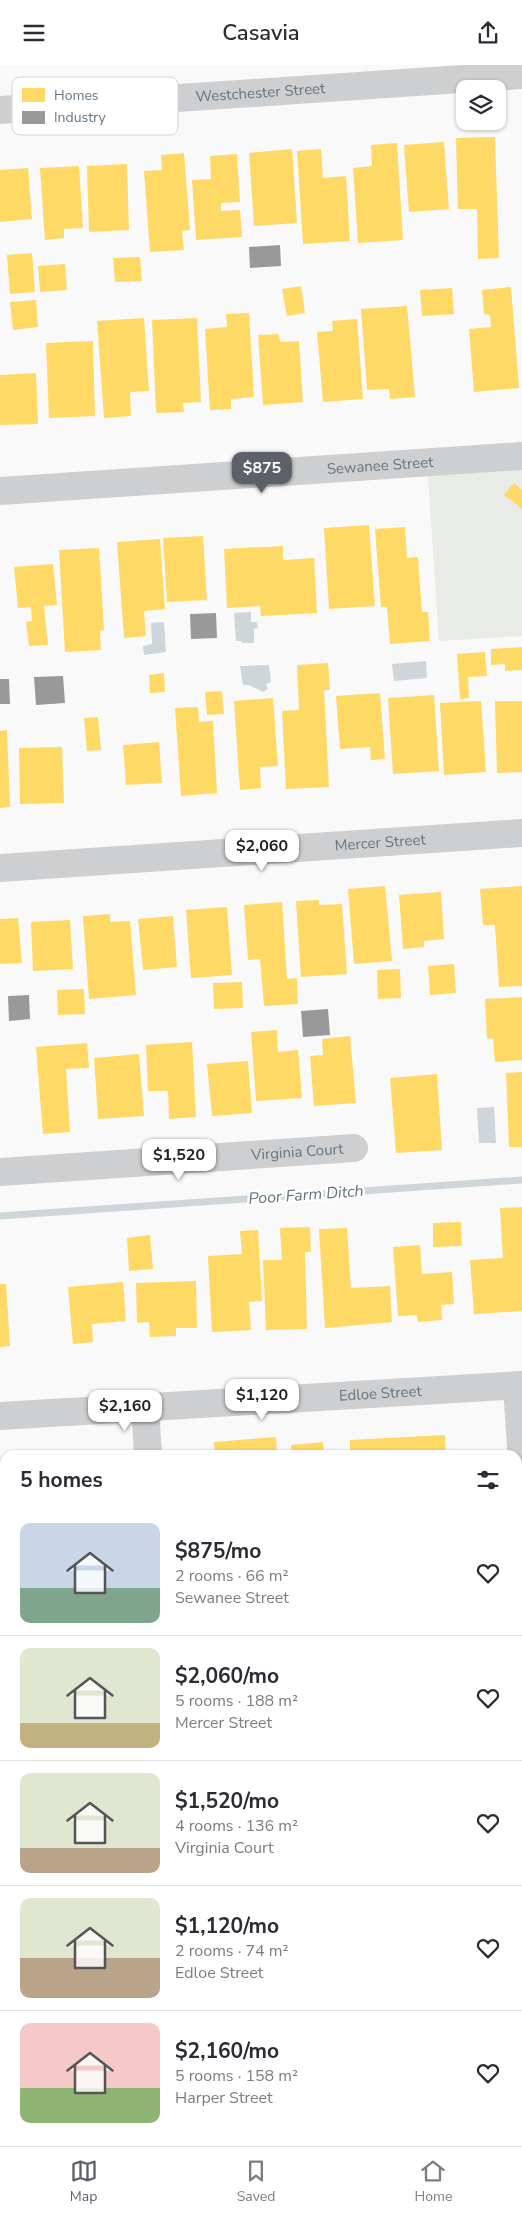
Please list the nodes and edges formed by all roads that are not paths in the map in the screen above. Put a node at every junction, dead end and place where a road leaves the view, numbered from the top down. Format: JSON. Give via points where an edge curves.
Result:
{"nodes":[{"id":1,"x":522,"y":75,"type":"edge"},
{"id":2,"x":178,"y":98,"type":"edge"},
{"id":3,"x":522,"y":456,"type":"edge"},
{"id":4,"x":0,"y":491,"type":"edge"},
{"id":5,"x":522,"y":833,"type":"edge"},
{"id":6,"x":0,"y":868,"type":"edge"},
{"id":7,"x":354,"y":1148,"type":"dead end"},
{"id":8,"x":0,"y":1172,"type":"edge"},
{"id":9,"x":519,"y":1385,"type":"edge"},
{"id":10,"x":145,"y":1406,"type":"junction"},
{"id":11,"x":0,"y":1416,"type":"edge"},
{"id":12,"x":148,"y":1450,"type":"edge"},
{"id":13,"x":522,"y":1450,"type":"edge"}],
"edges":[{"from":1,"to":2,"type":"street","name":"Westchester Street"},
{"from":3,"to":4,"type":"street","name":"Sewanee Street"},
{"from":5,"to":6,"type":"street","name":"Mercer Street"},
{"from":7,"to":8,"type":"street","name":"Virginia Court"},
{"from":9,"to":10,"type":"street","name":"Edloe Street"},
{"from":9,"to":13,"type":"street"},
{"from":10,"to":11,"type":"street","name":"Edloe Street"},
{"from":10,"to":12,"type":"street"}]}
